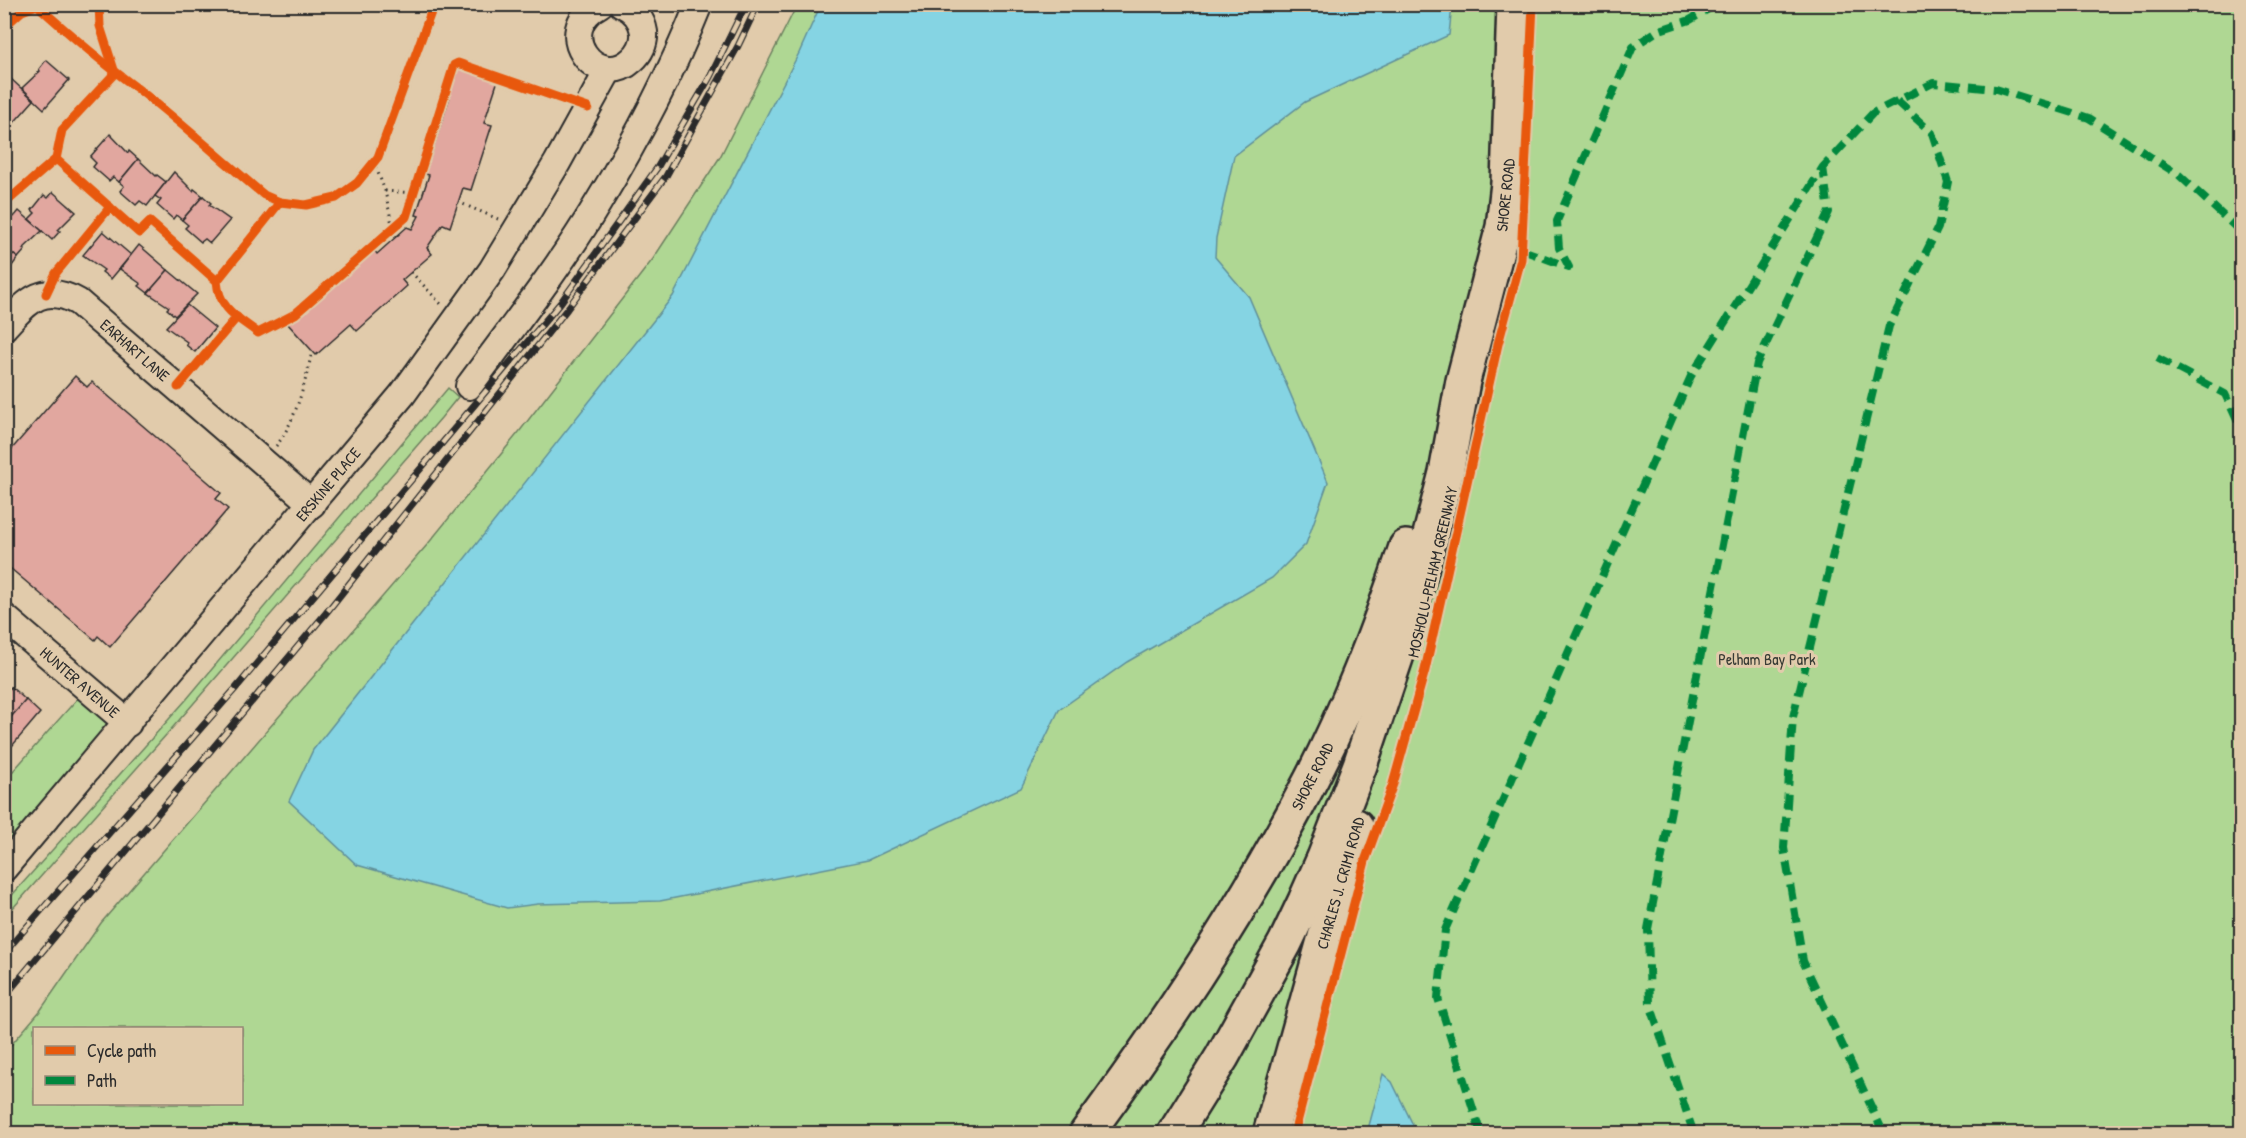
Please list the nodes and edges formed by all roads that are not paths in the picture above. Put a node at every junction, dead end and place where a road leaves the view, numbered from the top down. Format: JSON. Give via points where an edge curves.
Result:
{"nodes":[{"id":1,"x":600,"y":4,"type":"edge"},
{"id":2,"x":622,"y":4,"type":"edge"},
{"id":3,"x":699,"y":4,"type":"edge"},
{"id":4,"x":1514,"y":4,"type":"edge"},
{"id":5,"x":647,"y":15,"type":"edge"},
{"id":6,"x":609,"y":69,"type":"junction"},
{"id":7,"x":4,"y":327,"type":"edge"},
{"id":8,"x":1463,"y":381,"type":"junction"},
{"id":9,"x":469,"y":386,"type":"dead end"},
{"id":10,"x":312,"y":504,"type":"junction"},
{"id":11,"x":4,"y":617,"type":"edge"},
{"id":12,"x":1405,"y":631,"type":"junction"},
{"id":13,"x":128,"y":723,"type":"junction"},
{"id":14,"x":4,"y":868,"type":"edge"},
{"id":15,"x":1086,"y":1134,"type":"edge"},
{"id":16,"x":1174,"y":1134,"type":"edge"},
{"id":17,"x":1270,"y":1134,"type":"edge"}],
"edges":[{"from":1,"to":6,"type":"street","via":[[581,22],[578,40],[592,63]]},
{"from":2,"to":5,"type":"street"},
{"from":3,"to":9,"type":"street","via":[[644,127],[597,206]]},
{"from":4,"to":8,"type":"main road","name":"SHORE ROAD","via":[[1507,203],[1497,256]]},
{"from":5,"to":6,"type":"street","via":[[644,39],[636,57]]},
{"from":6,"to":10,"type":"street","name":"ERSKINE PLACE","via":[[558,163],[457,320],[402,395]]},
{"from":7,"to":10,"type":"street","name":"EARHART LANE","via":[[39,296],[70,297]]},
{"from":8,"to":12,"type":"main road","name":"SHORE ROAD","via":[[1446,473]]},
{"from":8,"to":15,"type":"main road","name":"SHORE ROAD","via":[[1367,658],[1313,777],[1215,945]]},
{"from":10,"to":13,"type":"street","name":"ERSKINE PLACE"},
{"from":11,"to":13,"type":"street","name":"HUNTER AVENUE"},
{"from":12,"to":16,"type":"main road","name":"SHORE ROAD","via":[[1356,774],[1305,901],[1222,1057]]},
{"from":12,"to":17,"type":"main road","name":"CHARLES J. CRIMI ROAD","via":[[1394,690]]},
{"from":13,"to":14,"type":"street","name":"ERSKINE PLACE"}]}
